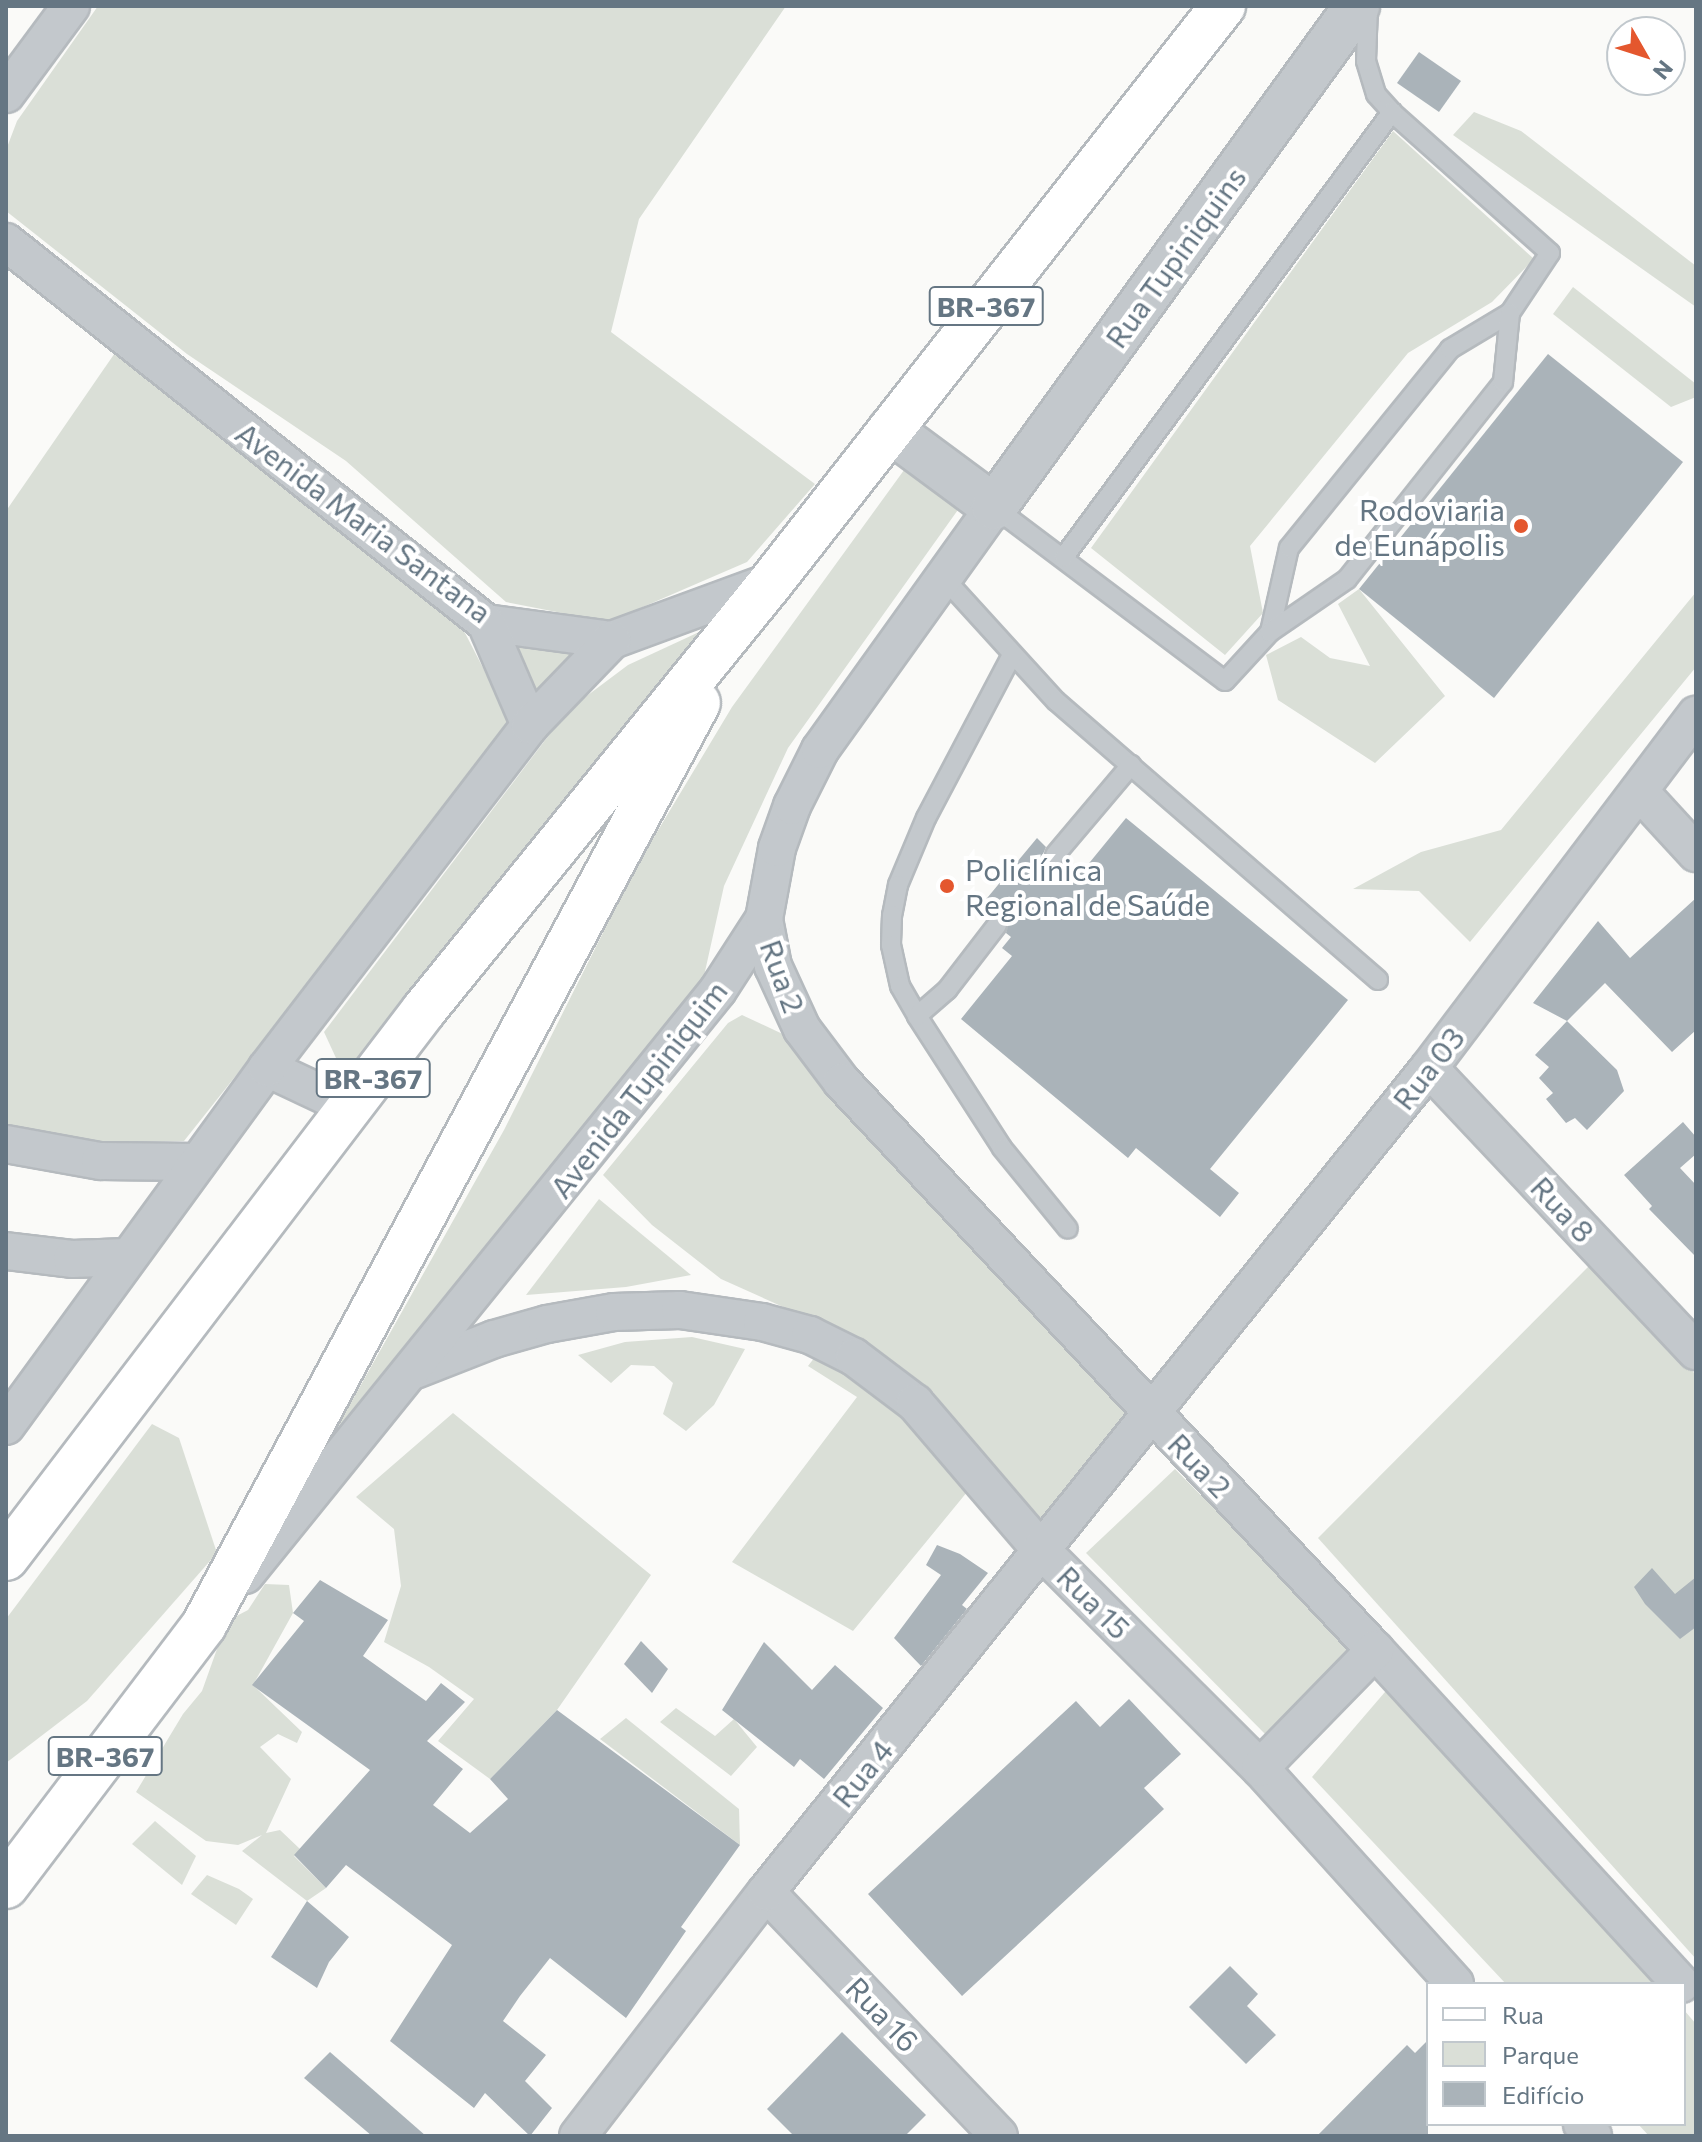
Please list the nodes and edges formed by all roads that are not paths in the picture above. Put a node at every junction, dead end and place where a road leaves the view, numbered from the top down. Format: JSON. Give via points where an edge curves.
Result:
{"nodes":[{"id":1,"x":71,"y":6,"type":"edge"},
{"id":2,"x":1223,"y":6,"type":"edge"},
{"id":3,"x":1357,"y":6,"type":"edge"},
{"id":4,"x":1368,"y":6,"type":"edge"},
{"id":5,"x":6,"y":94,"type":"edge"},
{"id":6,"x":1392,"y":112,"type":"junction"},
{"id":7,"x":6,"y":242,"type":"edge"},
{"id":8,"x":1510,"y":313,"type":"junction"},
{"id":9,"x":890,"y":430,"type":"junction"},
{"id":10,"x":994,"y":507,"type":"junction"},
{"id":11,"x":1064,"y":557,"type":"junction"},
{"id":12,"x":943,"y":577,"type":"junction"},
{"id":13,"x":761,"y":594,"type":"junction"},
{"id":14,"x":486,"y":623,"type":"junction"},
{"id":15,"x":1270,"y":632,"type":"junction"},
{"id":16,"x":612,"y":640,"type":"junction"},
{"id":17,"x":1012,"y":655,"type":"junction"},
{"id":18,"x":1696,"y":715,"type":"edge"},
{"id":19,"x":530,"y":725,"type":"junction"},
{"id":20,"x":1131,"y":765,"type":"junction"},
{"id":21,"x":1640,"y":792,"type":"junction"},
{"id":22,"x":1696,"y":853,"type":"edge"},
{"id":23,"x":1055,"y":855,"type":"dead end"},
{"id":24,"x":764,"y":919,"type":"junction"},
{"id":25,"x":997,"y":925,"type":"dead end"},
{"id":26,"x":1378,"y":980,"type":"dead end"},
{"id":27,"x":917,"y":1016,"type":"junction"},
{"id":28,"x":267,"y":1068,"type":"junction"},
{"id":29,"x":1429,"y":1068,"type":"junction"},
{"id":30,"x":352,"y":1108,"type":"junction"},
{"id":31,"x":6,"y":1144,"type":"edge"},
{"id":32,"x":198,"y":1162,"type":"junction"},
{"id":33,"x":1068,"y":1229,"type":"dead end"},
{"id":34,"x":6,"y":1251,"type":"edge"},
{"id":35,"x":128,"y":1257,"type":"junction"},
{"id":36,"x":1696,"y":1351,"type":"edge"},
{"id":37,"x":413,"y":1371,"type":"junction"},
{"id":38,"x":1152,"y":1415,"type":"junction"},
{"id":39,"x":6,"y":1426,"type":"edge"},
{"id":40,"x":1041,"y":1550,"type":"junction"},
{"id":41,"x":6,"y":1558,"type":"edge"},
{"id":42,"x":204,"y":1625,"type":"junction"},
{"id":43,"x":1375,"y":1650,"type":"junction"},
{"id":44,"x":1260,"y":1768,"type":"junction"},
{"id":45,"x":6,"y":1886,"type":"edge"},
{"id":46,"x":766,"y":1892,"type":"junction"},
{"id":47,"x":1453,"y":1982,"type":"edge"},
{"id":48,"x":1680,"y":1982,"type":"edge"},
{"id":49,"x":578,"y":2136,"type":"edge"},
{"id":50,"x":999,"y":2136,"type":"edge"}],
"edges":[{"from":1,"to":5,"type":"street"},
{"from":2,"to":9,"type":"main road","number":"BR-367"},
{"from":3,"to":10,"type":"street","name":"Rua Tupiniquins"},
{"from":4,"to":6,"type":"lane","via":[[1366,61],[1376,94]]},
{"from":6,"to":8,"type":"lane","via":[[1550,253]]},
{"from":6,"to":11,"type":"lane"},
{"from":7,"to":14,"type":"street","name":"Avenida Maria Santana"},
{"from":8,"to":15,"type":"lane","via":[[1450,349],[1289,548]]},
{"from":8,"to":15,"type":"lane","via":[[1503,382],[1347,579]]},
{"from":9,"to":10,"type":"street"},
{"from":9,"to":13,"type":"main road","number":"BR-367"},
{"from":10,"to":11,"type":"lane"},
{"from":10,"to":12,"type":"street","name":"Avenida Tupiniquim"},
{"from":11,"to":15,"type":"lane","via":[[1225,681]]},
{"from":12,"to":17,"type":"lane"},
{"from":12,"to":24,"type":"street","name":"Avenida Tupiniquim","via":[[820,750],[777,848]]},
{"from":13,"to":16,"type":"street","name":"Avenida Maria Santana"},
{"from":13,"to":30,"type":"main road","number":"BR-367","via":[[424,1010]]},
{"from":13,"to":42,"type":"main road","number":"BR-367"},
{"from":14,"to":16,"type":"street","name":"Avenida Maria Santana"},
{"from":14,"to":19,"type":"street"},
{"from":16,"to":19,"type":"street"},
{"from":17,"to":20,"type":"lane"},
{"from":17,"to":27,"type":"lane","via":[[926,818],[898,885],[891,945],[900,986]]},
{"from":18,"to":21,"type":"street","name":"Rua 03"},
{"from":19,"to":28,"type":"street"},
{"from":20,"to":23,"type":"lane"},
{"from":20,"to":26,"type":"lane"},
{"from":21,"to":22,"type":"street"},
{"from":21,"to":29,"type":"street","name":"Rua 03"},
{"from":24,"to":37,"type":"street","name":"Avenida Tupiniquim","via":[[718,990]]},
{"from":24,"to":38,"type":"street","name":"Rua 2","via":[[773,966],[802,1029],[842,1082]]},
{"from":25,"to":27,"type":"lane","via":[[947,990]]},
{"from":27,"to":33,"type":"lane","via":[[1002,1148]]},
{"from":28,"to":30,"type":"street"},
{"from":28,"to":32,"type":"street"},
{"from":29,"to":36,"type":"street","name":"Rua 8"},
{"from":29,"to":38,"type":"street","name":"Rua 03"},
{"from":30,"to":41,"type":"main road","number":"BR-367"},
{"from":31,"to":32,"type":"street","via":[[100,1161]]},
{"from":32,"to":35,"type":"street"},
{"from":34,"to":35,"type":"street","via":[[72,1259]]},
{"from":35,"to":39,"type":"street"},
{"from":37,"to":40,"type":"street","name":"Rua 15","via":[[494,1339],[614,1312],[680,1310],[784,1327],[854,1357],[915,1403]]},
{"from":37,"to":42,"type":"street","name":"Avenida Tupiniquim"},
{"from":38,"to":40,"type":"street","name":"Rua 4"},
{"from":38,"to":43,"type":"street","name":"Rua 2"},
{"from":40,"to":44,"type":"street","name":"Rua 15"},
{"from":40,"to":46,"type":"street","name":"Rua 4"},
{"from":42,"to":45,"type":"main road","number":"BR-367"},
{"from":43,"to":44,"type":"street"},
{"from":43,"to":48,"type":"street","name":"Rua 2"},
{"from":44,"to":47,"type":"street","name":"Rua 15"},
{"from":46,"to":49,"type":"street","name":"Rua 4"},
{"from":46,"to":50,"type":"street","name":"Rua 16"}]}
